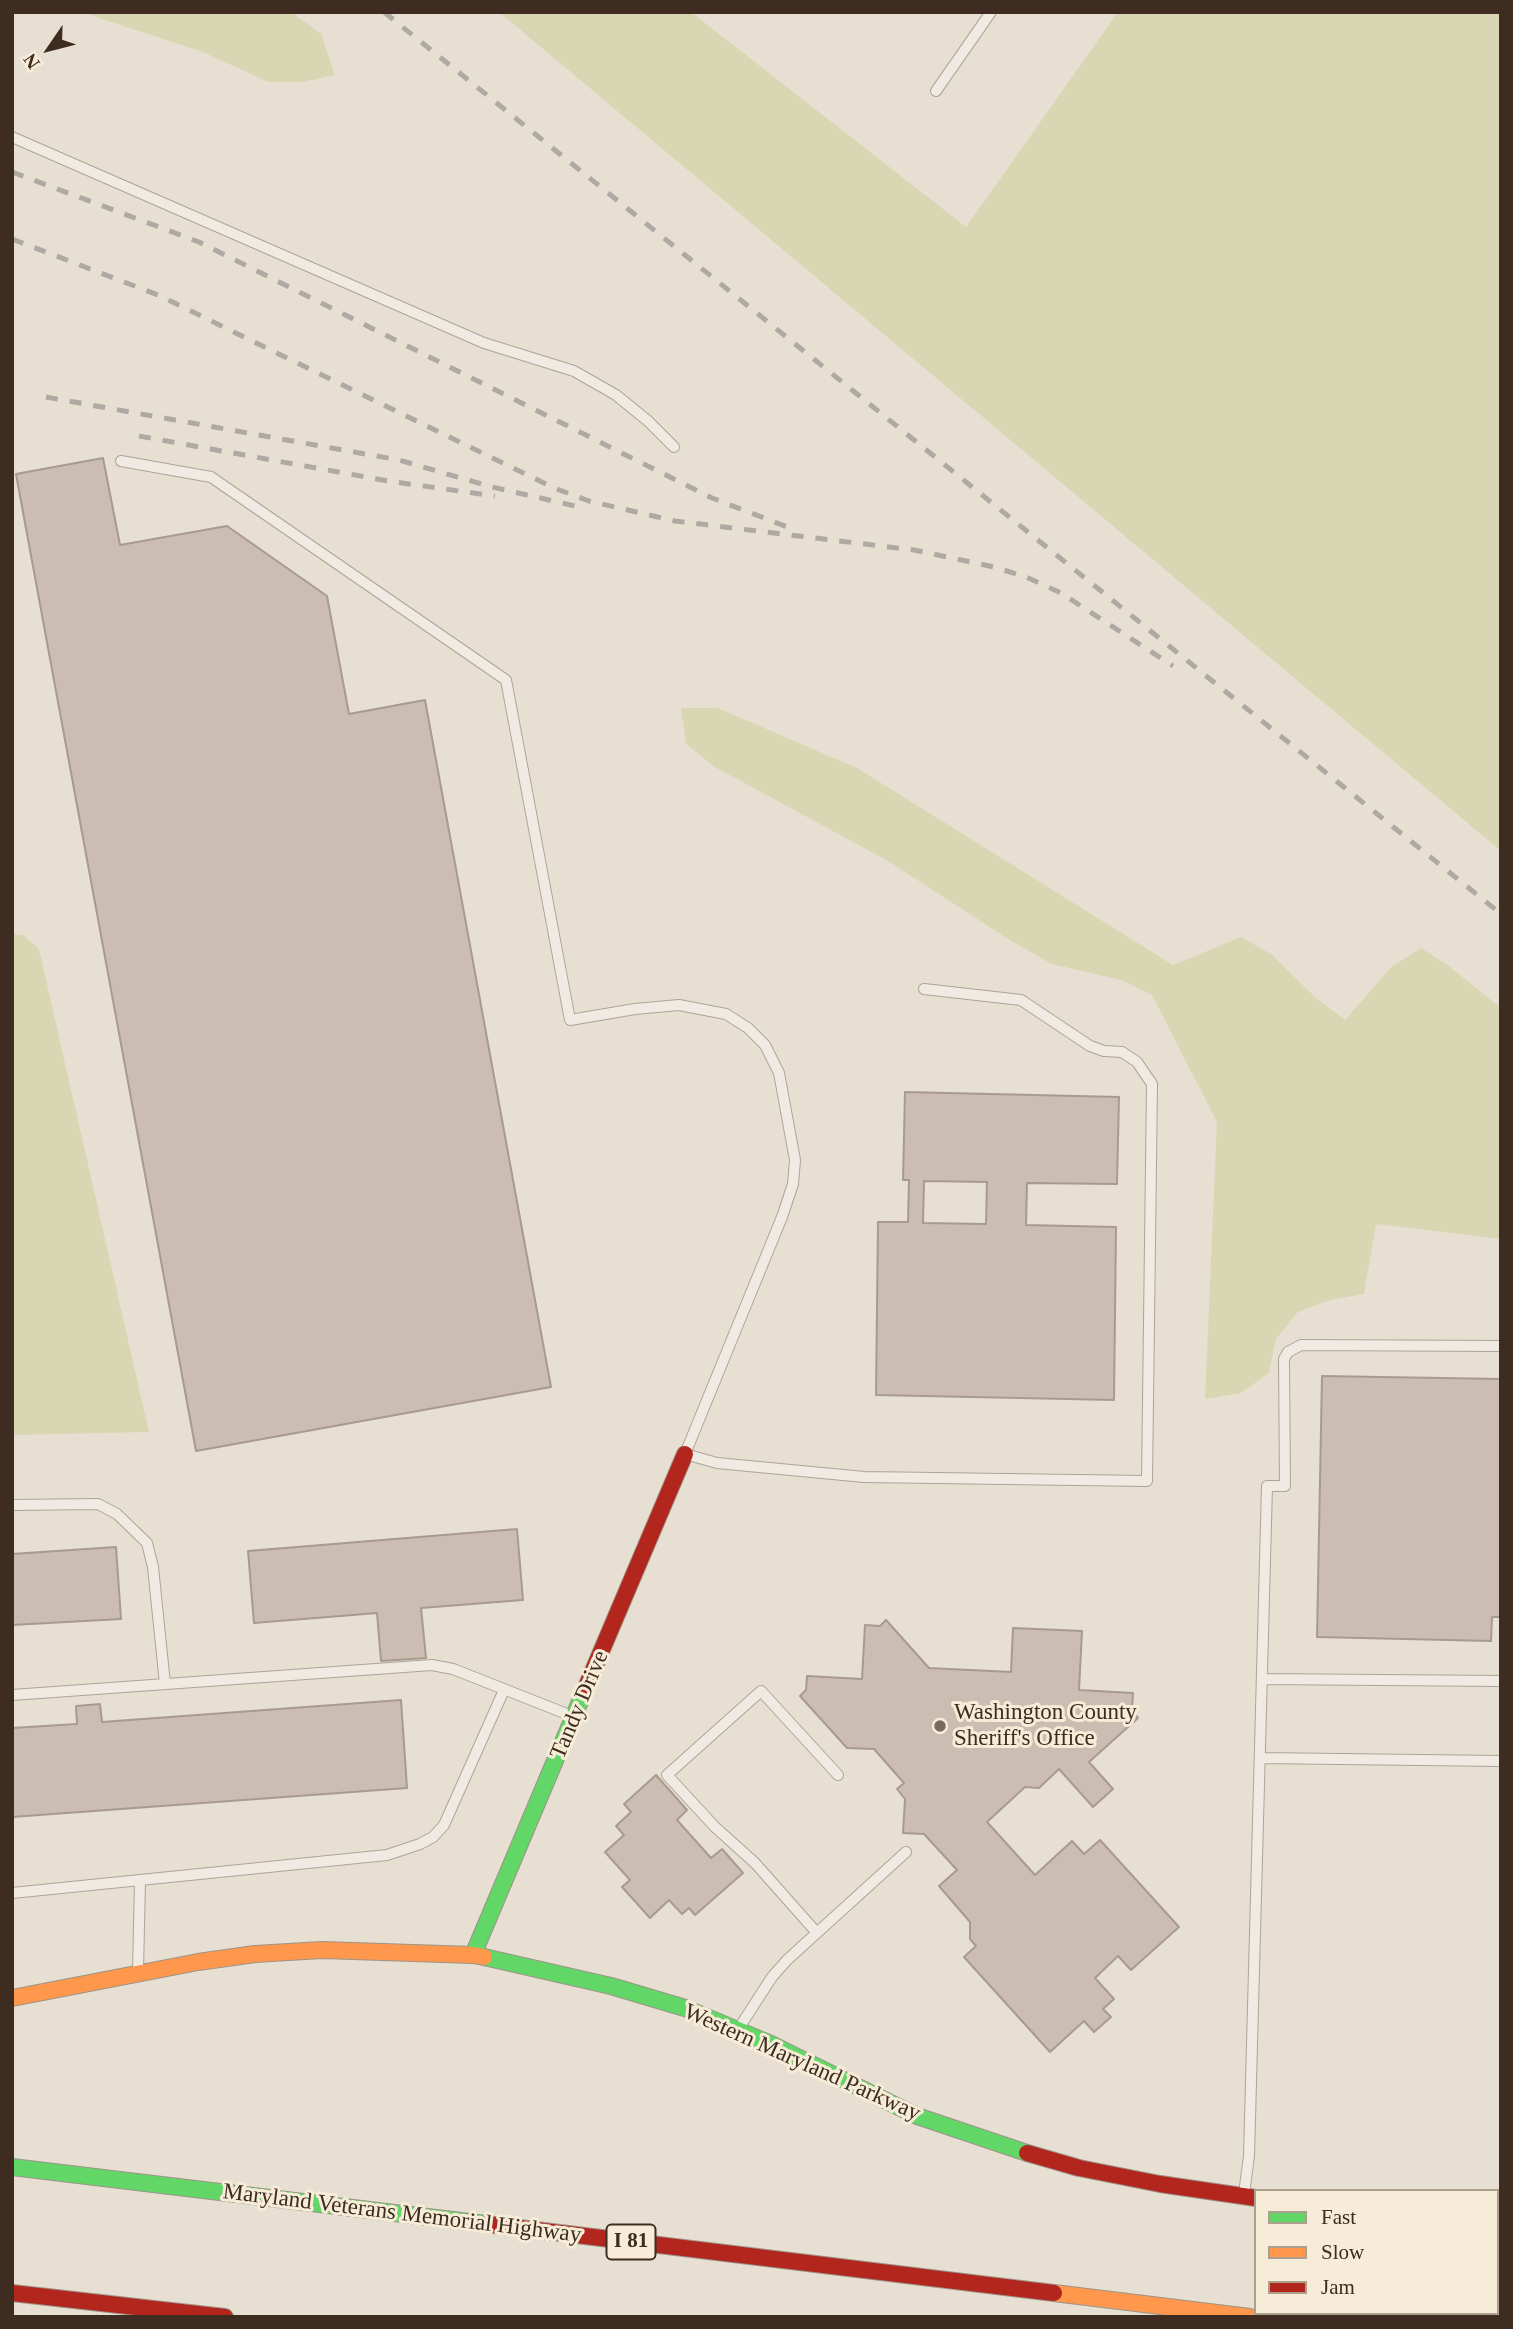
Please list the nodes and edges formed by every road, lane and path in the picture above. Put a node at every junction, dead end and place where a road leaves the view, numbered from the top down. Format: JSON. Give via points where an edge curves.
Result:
{"nodes":[{"id":1,"x":992,"y":12,"type":"edge"},
{"id":2,"x":936,"y":91,"type":"dead end"},
{"id":3,"x":12,"y":137,"type":"edge"},
{"id":4,"x":674,"y":447,"type":"dead end"},
{"id":5,"x":121,"y":461,"type":"dead end"},
{"id":6,"x":924,"y":989,"type":"dead end"},
{"id":7,"x":1501,"y":1346,"type":"edge"},
{"id":8,"x":685,"y":1454,"type":"junction"},
{"id":9,"x":12,"y":1505,"type":"edge"},
{"id":10,"x":1262,"y":1679,"type":"junction"},
{"id":11,"x":1501,"y":1681,"type":"edge"},
{"id":12,"x":165,"y":1684,"type":"junction"},
{"id":13,"x":504,"y":1690,"type":"junction"},
{"id":14,"x":12,"y":1695,"type":"edge"},
{"id":15,"x":575,"y":1717,"type":"junction"},
{"id":16,"x":1260,"y":1758,"type":"junction"},
{"id":17,"x":1501,"y":1761,"type":"edge"},
{"id":18,"x":838,"y":1775,"type":"dead end"},
{"id":19,"x":906,"y":1852,"type":"dead end"},
{"id":20,"x":140,"y":1880,"type":"junction"},
{"id":21,"x":12,"y":1894,"type":"edge"},
{"id":22,"x":817,"y":1933,"type":"junction"},
{"id":23,"x":473,"y":1955,"type":"junction"},
{"id":24,"x":138,"y":1974,"type":"junction"},
{"id":25,"x":12,"y":1998,"type":"edge"},
{"id":26,"x":737,"y":2030,"type":"junction"},
{"id":27,"x":12,"y":2167,"type":"edge"},
{"id":28,"x":1250,"y":2197,"type":"edge"},
{"id":29,"x":12,"y":2293,"type":"edge"},
{"id":30,"x":225,"y":2317,"type":"edge"},
{"id":31,"x":1250,"y":2317,"type":"edge"}],
"edges":[{"from":1,"to":2,"type":"lane"},
{"from":3,"to":4,"type":"lane","via":[[484,343],[575,371],[616,396]]},
{"from":5,"to":8,"type":"lane","via":[[211,477],[506,680],[570,1020],[679,1005],[703,1008],[726,1014],[765,1045],[779,1073],[795,1160],[793,1184]]},
{"from":6,"to":8,"type":"lane","via":[[1021,1000],[1090,1046],[1122,1052],[1137,1062],[1152,1084],[1147,1481],[864,1477],[717,1463]]},
{"from":7,"to":10,"type":"lane","via":[[1301,1345],[1288,1352],[1284,1359],[1285,1486],[1267,1486]]},
{"from":8,"to":15,"type":"main road","name":"Tandy Drive"},
{"from":9,"to":12,"type":"lane","via":[[98,1504],[117,1514],[147,1543]]},
{"from":10,"to":11,"type":"lane"},
{"from":10,"to":16,"type":"lane"},
{"from":12,"to":13,"type":"lane","via":[[432,1665]]},
{"from":12,"to":14,"type":"lane"},
{"from":13,"to":15,"type":"lane"},
{"from":13,"to":20,"type":"lane","via":[[444,1825],[420,1844],[387,1854]]},
{"from":15,"to":23,"type":"main road","name":"Tandy Drive"},
{"from":16,"to":17,"type":"lane"},
{"from":16,"to":28,"type":"lane"},
{"from":18,"to":22,"type":"lane","via":[[761,1690],[667,1774]]},
{"from":19,"to":22,"type":"lane"},
{"from":20,"to":21,"type":"lane"},
{"from":20,"to":24,"type":"lane"},
{"from":22,"to":26,"type":"lane","via":[[772,1977]]},
{"from":23,"to":24,"type":"main road","name":"Western Maryland Parkway","via":[[322,1950],[255,1954]]},
{"from":23,"to":26,"type":"main road","name":"Western Maryland Parkway","via":[[611,1986],[685,2008]]},
{"from":24,"to":25,"type":"main road","name":"Western Maryland Parkway"},
{"from":26,"to":28,"type":"main road","name":"Western Maryland Parkway","via":[[917,2116],[990,2142],[1079,2168]]},
{"from":27,"to":31,"type":"main road","name":"Maryland Veterans Memorial Highway","number":"I 81"},
{"from":29,"to":30,"type":"main road"}]}
